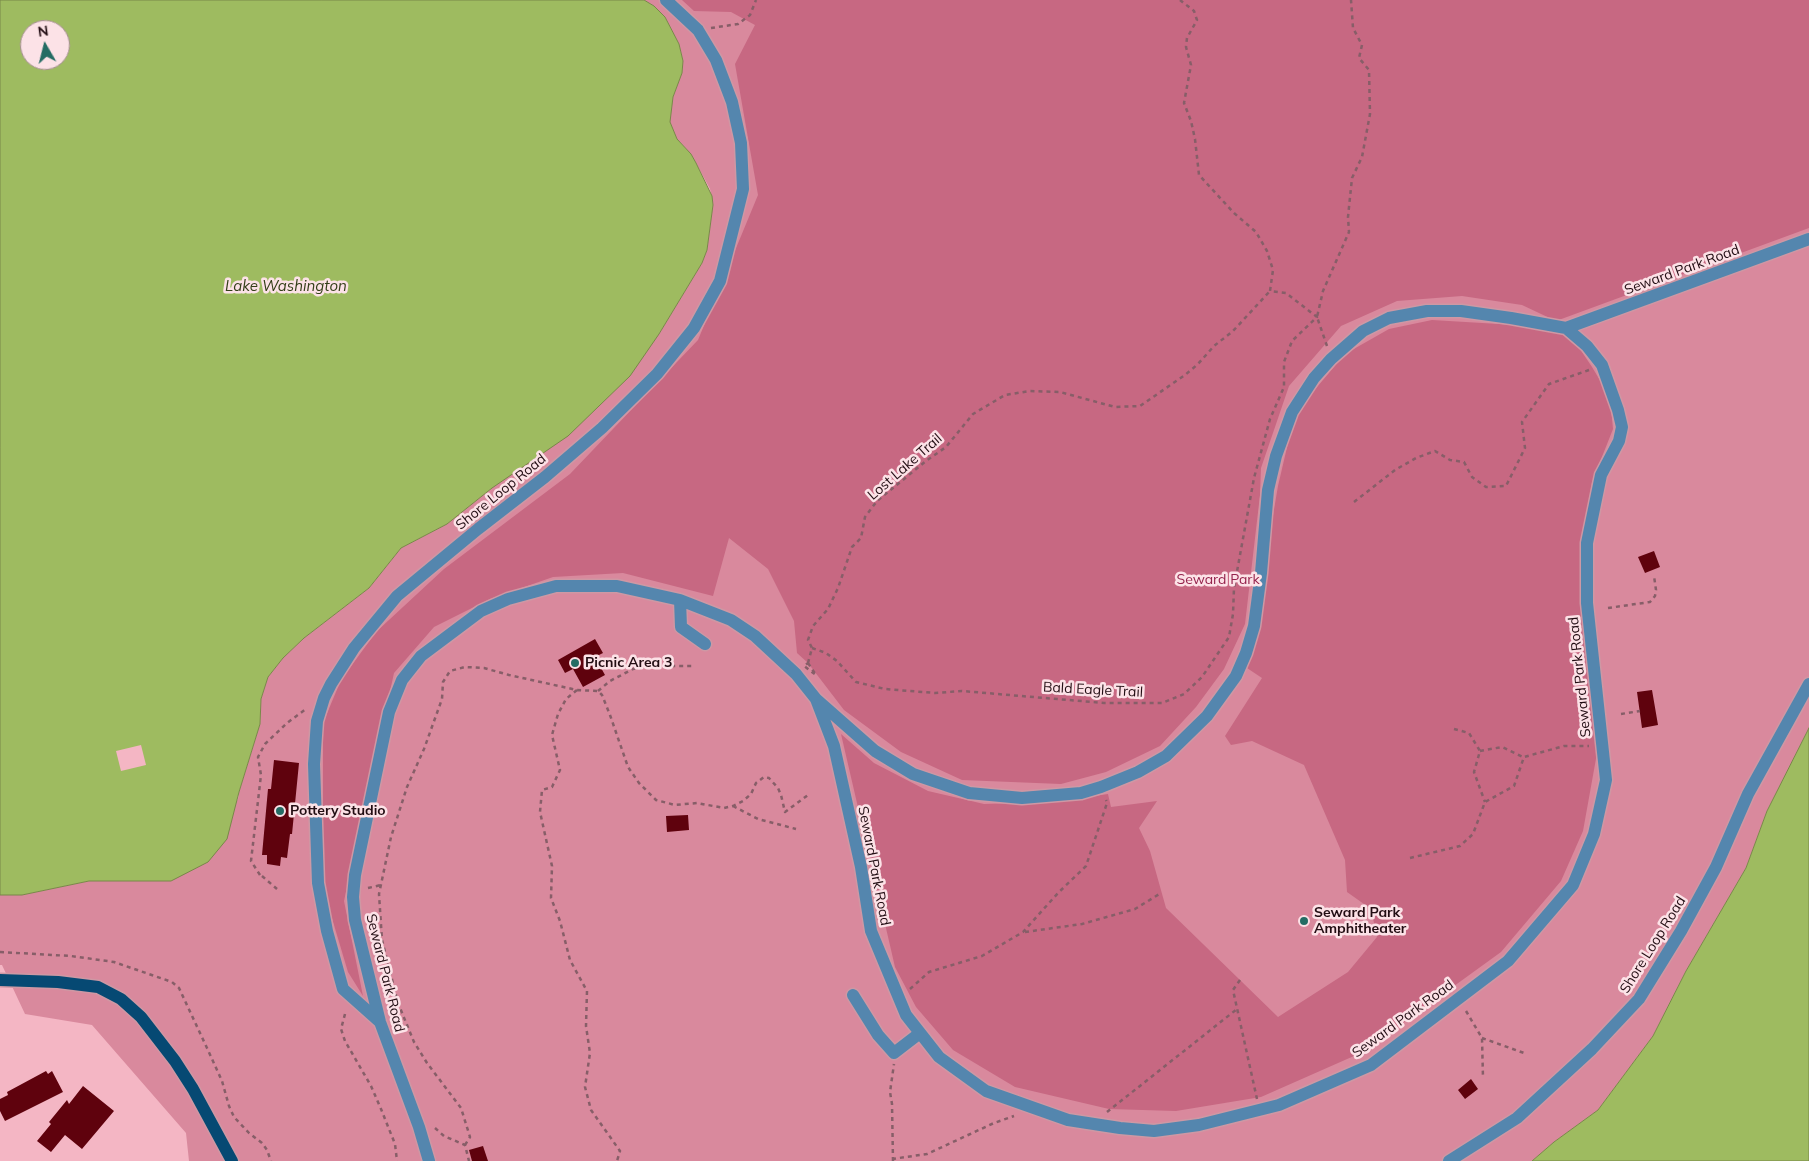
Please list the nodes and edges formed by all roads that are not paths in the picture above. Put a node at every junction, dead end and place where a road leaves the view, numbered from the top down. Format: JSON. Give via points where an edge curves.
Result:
{"nodes":[{"id":1,"x":666,"y":0,"type":"edge"},
{"id":2,"x":1809,"y":239,"type":"edge"},
{"id":3,"x":1566,"y":328,"type":"junction"},
{"id":4,"x":680,"y":600,"type":"junction"},
{"id":5,"x":705,"y":644,"type":"dead end"},
{"id":6,"x":1809,"y":684,"type":"edge"},
{"id":7,"x":816,"y":699,"type":"junction"},
{"id":8,"x":0,"y":980,"type":"edge"},
{"id":9,"x":852,"y":995,"type":"dead end"},
{"id":10,"x":380,"y":1022,"type":"junction"},
{"id":11,"x":920,"y":1033,"type":"junction"},
{"id":12,"x":426,"y":1159,"type":"edge"},
{"id":13,"x":232,"y":1161,"type":"edge"},
{"id":14,"x":1449,"y":1161,"type":"edge"}],
"edges":[{"from":1,"to":10,"type":"street","name":"Shore Loop Road","via":[[698,30],[716,60],[732,102],[741,143],[743,189],[720,281],[694,328],[650,381],[602,428],[397,596],[354,648],[331,684],[317,721],[314,764],[318,883],[326,931],[344,989]]},
{"from":2,"to":3,"type":"street","name":"Seward Park Road"},
{"from":3,"to":7,"type":"street","name":"Seward Park Road","via":[[1471,313],[1428,311],[1389,318],[1363,331],[1331,359],[1292,412],[1276,456],[1268,490],[1254,626],[1236,676],[1184,741],[1138,772],[1081,793],[1031,797],[969,793],[913,774],[875,751]]},
{"from":3,"to":11,"type":"street","name":"Seward Park Road","via":[[1602,365],[1622,427],[1619,441],[1601,475],[1587,543],[1587,603],[1606,780],[1594,834],[1573,885],[1508,961],[1370,1065],[1279,1105],[1199,1126],[1154,1131],[1068,1120],[986,1091],[939,1057]]},
{"from":4,"to":5,"type":"street","via":[[681,627]]},
{"from":4,"to":7,"type":"street","name":"Seward Park Road","via":[[731,620],[755,636],[796,674]]},
{"from":4,"to":10,"type":"street","name":"Seward Park Road","via":[[617,586],[556,586],[535,590],[481,611],[421,656],[402,680],[387,721],[353,897],[355,920]]},
{"from":6,"to":14,"type":"street","name":"Shore Loop Road","via":[[1748,794],[1716,867],[1639,999],[1592,1049],[1518,1118]]},
{"from":7,"to":11,"type":"street","name":"Seward Park Road","via":[[834,746],[861,867],[871,931],[906,1016]]},
{"from":8,"to":13,"type":"main road","via":[[58,982],[98,988],[121,1000],[141,1017],[175,1061]]},
{"from":9,"to":11,"type":"street","via":[[894,1053]]},
{"from":10,"to":12,"type":"street","name":"Seward Park Road","via":[[419,1127]]}]}
